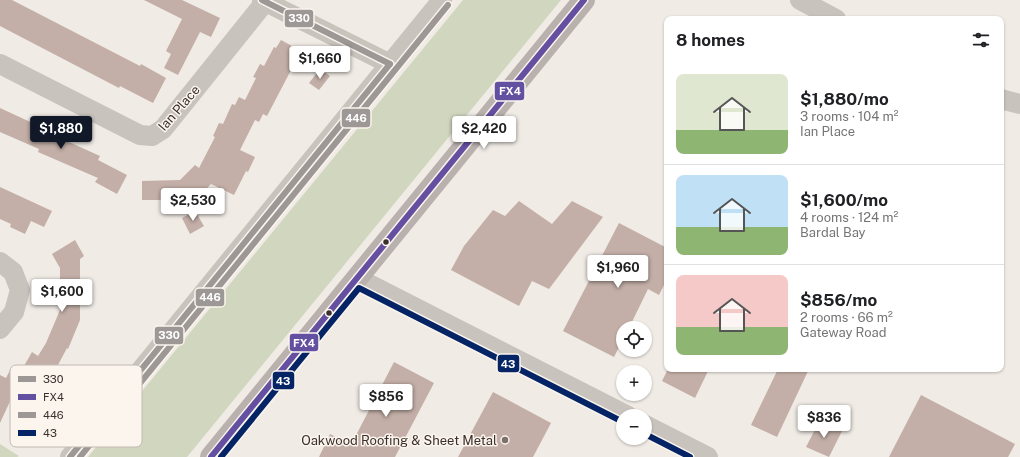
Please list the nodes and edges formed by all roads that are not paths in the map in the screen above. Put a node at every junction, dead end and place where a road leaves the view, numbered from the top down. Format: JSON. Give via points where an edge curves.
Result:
{"nodes":[{"id":1,"x":442,"y":0,"type":"edge"},
{"id":2,"x":584,"y":0,"type":"edge"},
{"id":3,"x":800,"y":0,"type":"edge"},
{"id":4,"x":264,"y":1,"type":"edge"},
{"id":5,"x":830,"y":16,"type":"edge"},
{"id":6,"x":0,"y":64,"type":"edge"},
{"id":7,"x":390,"y":64,"type":"junction"},
{"id":8,"x":1004,"y":100,"type":"edge"},
{"id":9,"x":1020,"y":104,"type":"edge"},
{"id":10,"x":0,"y":262,"type":"edge"},
{"id":11,"x":357,"y":278,"type":"junction"},
{"id":12,"x":0,"y":329,"type":"edge"},
{"id":13,"x":142,"y":369,"type":"edge"},
{"id":14,"x":616,"y":410,"type":"edge"},
{"id":15,"x":652,"y":429,"type":"edge"},
{"id":16,"x":78,"y":447,"type":"edge"},
{"id":17,"x":70,"y":457,"type":"edge"},
{"id":18,"x":211,"y":457,"type":"edge"},
{"id":19,"x":708,"y":457,"type":"edge"}],
"edges":[{"from":1,"to":7,"type":"street"},
{"from":2,"to":11,"type":"main road"},
{"from":3,"to":5,"type":"street"},
{"from":4,"to":6,"type":"street","name":"Ian Place","via":[[163,129],[152,136],[140,135]]},
{"from":4,"to":7,"type":"street"},
{"from":7,"to":13,"type":"street"},
{"from":8,"to":9,"type":"street"},
{"from":10,"to":12,"type":"street","via":[[12,272],[20,290],[14,312]]},
{"from":11,"to":14,"type":"street"},
{"from":11,"to":18,"type":"main road"},
{"from":15,"to":19,"type":"street"},
{"from":16,"to":17,"type":"street"}]}
